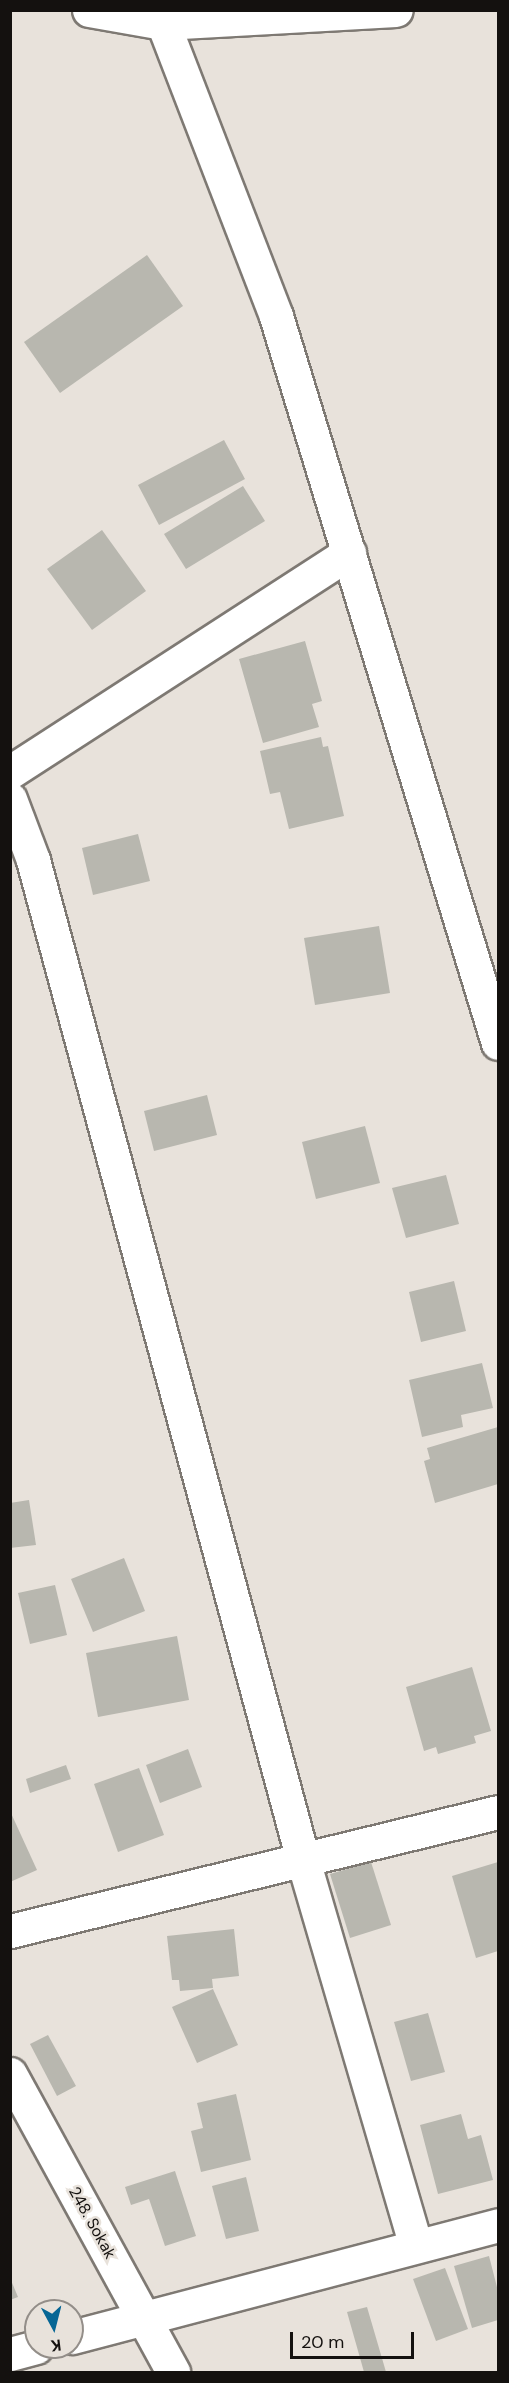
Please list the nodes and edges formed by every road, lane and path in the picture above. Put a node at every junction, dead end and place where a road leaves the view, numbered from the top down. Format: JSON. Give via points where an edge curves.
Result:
{"nodes":[{"id":1,"x":89,"y":10,"type":"edge"},
{"id":2,"x":396,"y":10,"type":"edge"},
{"id":3,"x":163,"y":23,"type":"junction"},
{"id":4,"x":349,"y":553,"type":"junction"},
{"id":5,"x":10,"y":772,"type":"edge"},
{"id":6,"x":10,"y":799,"type":"edge"},
{"id":7,"x":498,"y":1043,"type":"edge"},
{"id":8,"x":498,"y":1812,"type":"edge"},
{"id":9,"x":303,"y":1860,"type":"junction"},
{"id":10,"x":10,"y":1931,"type":"edge"},
{"id":11,"x":10,"y":2074,"type":"edge"},
{"id":12,"x":498,"y":2225,"type":"edge"},
{"id":13,"x":416,"y":2246,"type":"junction"},
{"id":14,"x":143,"y":2317,"type":"junction"},
{"id":15,"x":84,"y":2334,"type":"edge"},
{"id":16,"x":173,"y":2373,"type":"edge"}],
"edges":[{"from":1,"to":3,"type":"street"},
{"from":2,"to":3,"type":"street"},
{"from":3,"to":4,"type":"street","via":[[276,316]]},
{"from":4,"to":5,"type":"street"},
{"from":4,"to":7,"type":"street"},
{"from":6,"to":9,"type":"street","via":[[33,860]]},
{"from":8,"to":9,"type":"street"},
{"from":9,"to":10,"type":"street"},
{"from":9,"to":13,"type":"street"},
{"from":11,"to":14,"type":"street","name":"248. Sokak"},
{"from":12,"to":13,"type":"street"},
{"from":13,"to":14,"type":"street"},
{"from":14,"to":15,"type":"street"},
{"from":14,"to":16,"type":"street","name":"248. Sokak"}]}
